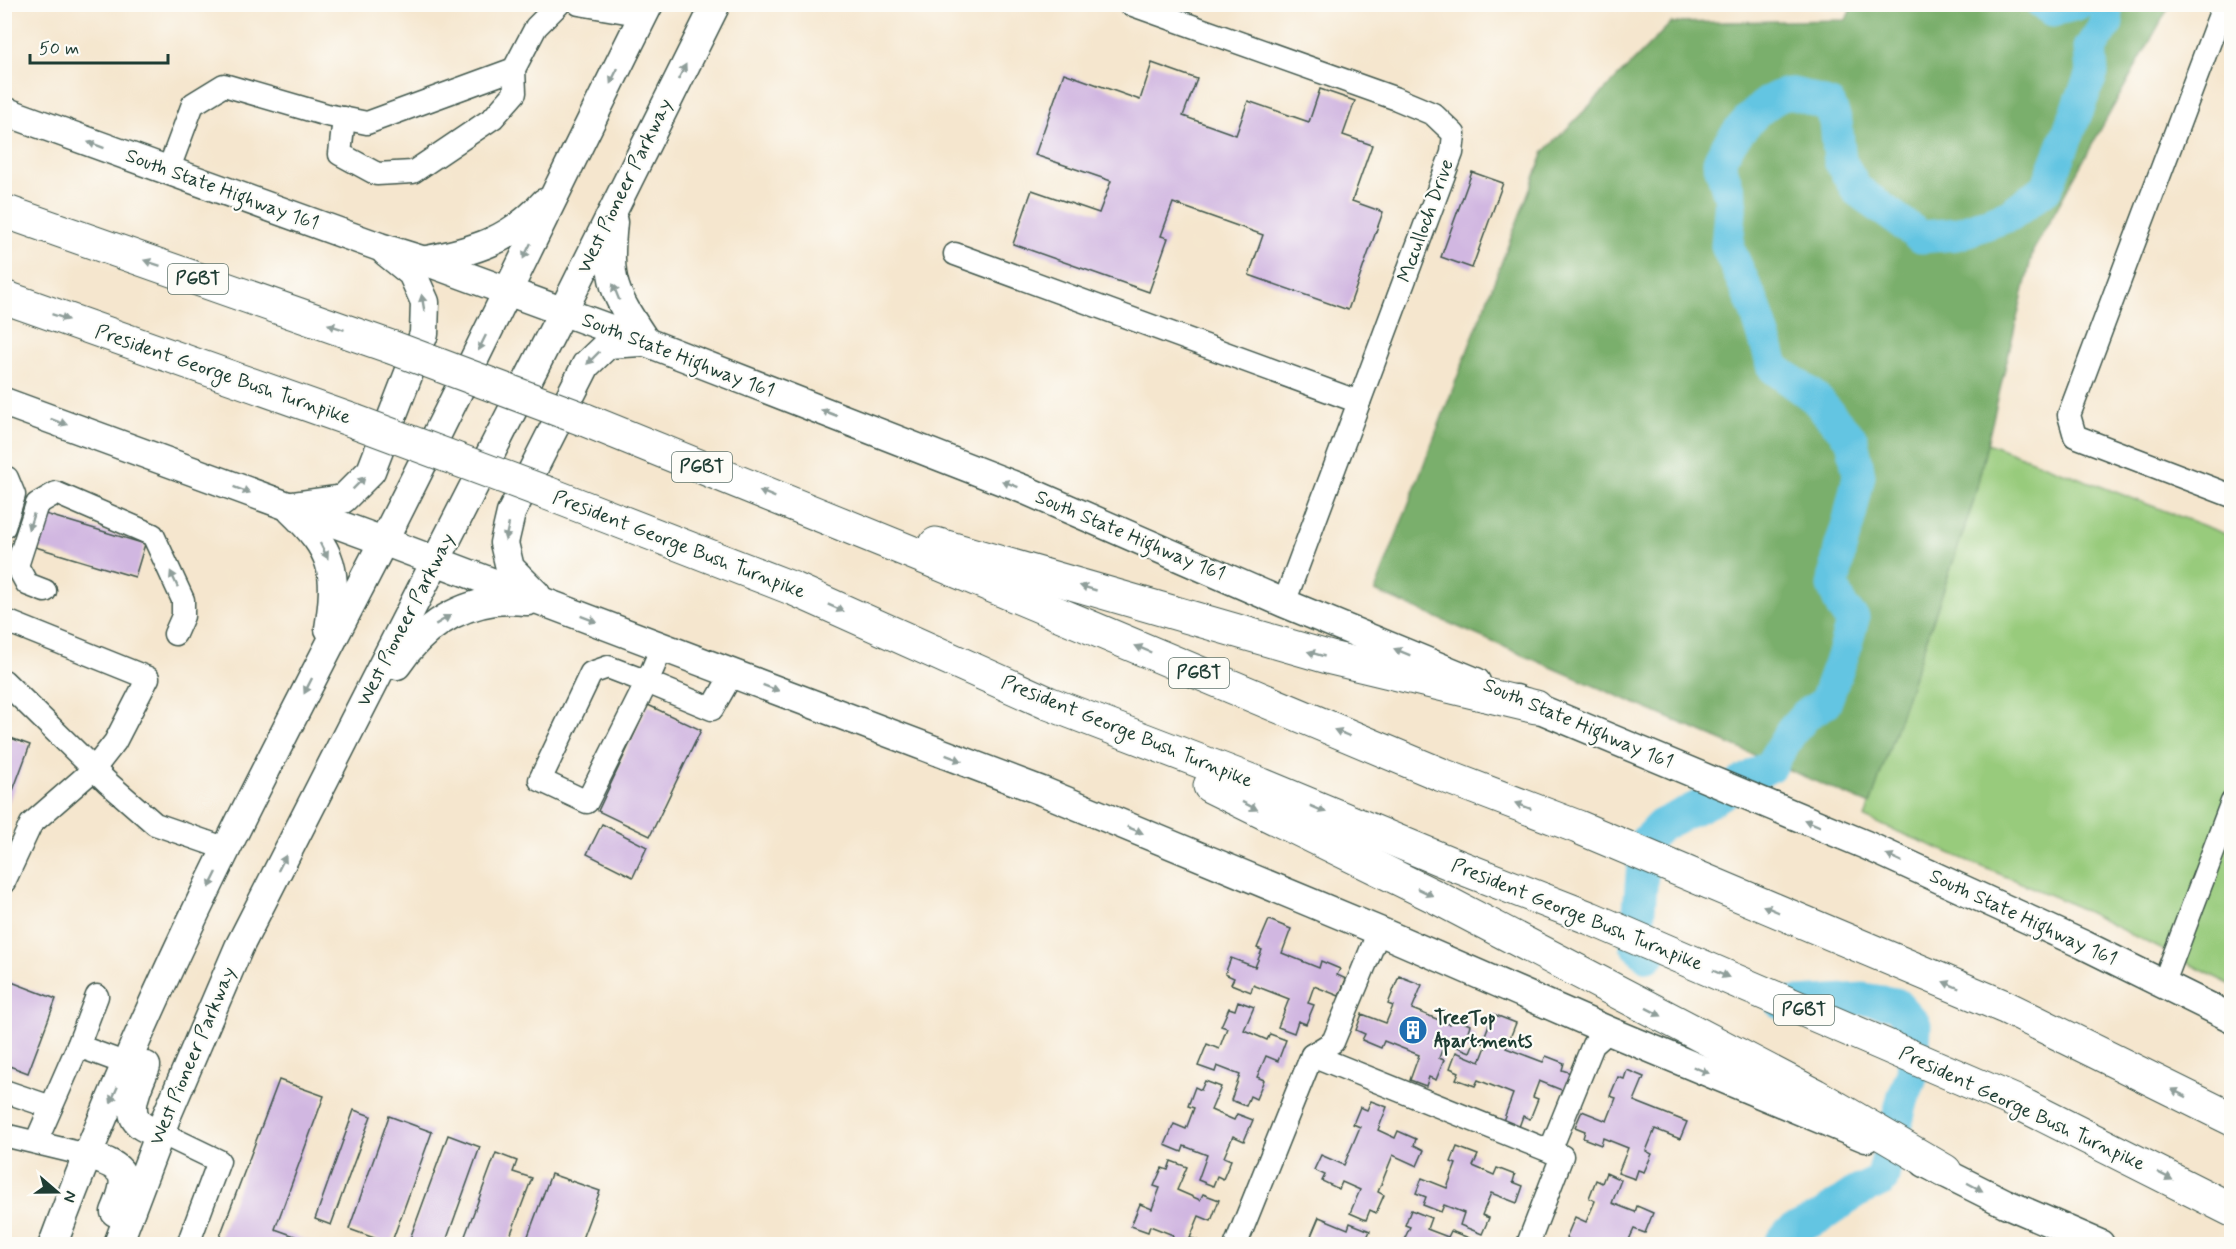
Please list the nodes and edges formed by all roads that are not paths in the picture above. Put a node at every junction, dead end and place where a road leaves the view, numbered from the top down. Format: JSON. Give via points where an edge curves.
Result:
{"nodes":[{"id":1,"x":559,"y":4,"type":"edge"},
{"id":2,"x":579,"y":4,"type":"edge"},
{"id":3,"x":716,"y":4,"type":"edge"},
{"id":4,"x":1130,"y":4,"type":"edge"},
{"id":5,"x":2224,"y":4,"type":"edge"},
{"id":6,"x":646,"y":10,"type":"edge"},
{"id":7,"x":514,"y":69,"type":"junction"},
{"id":8,"x":4,"y":111,"type":"edge"},
{"id":9,"x":344,"y":118,"type":"junction"},
{"id":10,"x":168,"y":171,"type":"junction"},
{"id":11,"x":558,"y":188,"type":"junction"},
{"id":12,"x":614,"y":206,"type":"junction"},
{"id":13,"x":4,"y":211,"type":"edge"},
{"id":14,"x":380,"y":247,"type":"junction"},
{"id":15,"x":955,"y":254,"type":"dead end"},
{"id":16,"x":425,"y":261,"type":"junction"},
{"id":17,"x":508,"y":291,"type":"junction"},
{"id":18,"x":4,"y":297,"type":"edge"},
{"id":19,"x":562,"y":313,"type":"junction"},
{"id":20,"x":646,"y":342,"type":"junction"},
{"id":21,"x":4,"y":402,"type":"edge"},
{"id":22,"x":1359,"y":402,"type":"junction"},
{"id":23,"x":4,"y":477,"type":"edge"},
{"id":24,"x":2232,"y":496,"type":"edge"},
{"id":25,"x":287,"y":507,"type":"junction"},
{"id":26,"x":821,"y":516,"type":"junction"},
{"id":27,"x":4,"y":527,"type":"edge"},
{"id":28,"x":383,"y":540,"type":"junction"},
{"id":29,"x":436,"y":561,"type":"junction"},
{"id":30,"x":45,"y":591,"type":"dead end"},
{"id":31,"x":542,"y":601,"type":"junction"},
{"id":32,"x":1284,"y":603,"type":"junction"},
{"id":33,"x":4,"y":620,"type":"edge"},
{"id":34,"x":175,"y":634,"type":"dead end"},
{"id":35,"x":662,"y":647,"type":"junction"},
{"id":36,"x":326,"y":651,"type":"junction"},
{"id":37,"x":732,"y":674,"type":"junction"},
{"id":38,"x":4,"y":681,"type":"edge"},
{"id":39,"x":647,"y":682,"type":"junction"},
{"id":40,"x":1048,"y":703,"type":"junction"},
{"id":41,"x":1536,"y":707,"type":"junction"},
{"id":42,"x":362,"y":709,"type":"junction"},
{"id":43,"x":94,"y":769,"type":"junction"},
{"id":44,"x":2232,"y":802,"type":"edge"},
{"id":45,"x":227,"y":849,"type":"junction"},
{"id":46,"x":6,"y":872,"type":"edge"},
{"id":47,"x":1379,"y":931,"type":"junction"},
{"id":48,"x":182,"y":944,"type":"junction"},
{"id":49,"x":2163,"y":984,"type":"junction"},
{"id":50,"x":97,"y":996,"type":"dead end"},
{"id":51,"x":2232,"y":1018,"type":"edge"},
{"id":52,"x":1609,"y":1031,"type":"junction"},
{"id":53,"x":78,"y":1046,"type":"junction"},
{"id":54,"x":1312,"y":1055,"type":"junction"},
{"id":55,"x":127,"y":1064,"type":"junction"},
{"id":56,"x":4,"y":1091,"type":"edge"},
{"id":57,"x":51,"y":1107,"type":"junction"},
{"id":58,"x":2232,"y":1119,"type":"edge"},
{"id":59,"x":160,"y":1133,"type":"junction"},
{"id":60,"x":4,"y":1135,"type":"edge"},
{"id":61,"x":36,"y":1142,"type":"junction"},
{"id":62,"x":1550,"y":1151,"type":"junction"},
{"id":63,"x":87,"y":1155,"type":"junction"},
{"id":64,"x":1945,"y":1171,"type":"junction"},
{"id":65,"x":2232,"y":1210,"type":"edge"},
{"id":66,"x":53,"y":1245,"type":"edge"},
{"id":67,"x":103,"y":1245,"type":"edge"},
{"id":68,"x":118,"y":1245,"type":"edge"},
{"id":69,"x":188,"y":1245,"type":"edge"},
{"id":70,"x":1238,"y":1245,"type":"edge"},
{"id":71,"x":1528,"y":1245,"type":"edge"},
{"id":72,"x":2100,"y":1245,"type":"edge"}],
"edges":[{"from":1,"to":7,"type":"street","via":[[536,27]]},
{"from":2,"to":6,"type":"street"},
{"from":12,"to":3,"type":"main road","name":"West Pioneer Parkway","one_way":true},
{"from":4,"to":22,"type":"street","name":"Mcculloch Drive","via":[[1397,99],[1433,114],[1454,134],[1452,153]]},
{"from":5,"to":24,"type":"street","via":[[2069,415],[2075,436]]},
{"from":6,"to":11,"type":"main road","one_way":true},
{"from":7,"to":9,"type":"street","via":[[367,123]]},
{"from":7,"to":9,"type":"street","via":[[515,93],[494,118],[413,172],[377,174],[340,154]]},
{"from":10,"to":8,"type":"main road","name":"South State Highway 161","one_way":true},
{"from":9,"to":10,"type":"street","via":[[224,85],[193,104]]},
{"from":10,"to":14,"type":"main road","name":"South State Highway 161"},
{"from":11,"to":16,"type":"main road","via":[[536,213],[488,245]]},
{"from":11,"to":17,"type":"main road","one_way":true},
{"from":12,"to":19,"type":"main road","name":"West Pioneer Parkway"},
{"from":20,"to":12,"type":"main road","one_way":true,"via":[[621,304],[612,282],[609,256]]},
{"from":26,"to":13,"type":"highway","number":"PGBT","one_way":true,"bridge":true,"via":[[583,419],[391,347]]},
{"from":14,"to":16,"type":"main road","name":"South State Highway 161"},
{"from":25,"to":14,"type":"main road","one_way":true,"via":[[343,499],[371,471],[424,334],[425,302],[412,273]]},
{"from":15,"to":22,"type":"street"},
{"from":16,"to":17,"type":"main road","name":"South State Highway 161"},
{"from":17,"to":19,"type":"main road","name":"South State Highway 161"},
{"from":17,"to":28,"type":"main road","one_way":true},
{"from":18,"to":40,"type":"highway","name":"President George Bush Turnpike","number":"PGBT","one_way":true,"bridge":true,"via":[[354,421],[794,589]]},
{"from":19,"to":20,"type":"main road","name":"South State Highway 161"},
{"from":19,"to":29,"type":"main road","name":"West Pioneer Parkway"},
{"from":20,"to":31,"type":"main road","one_way":true,"via":[[608,344],[586,365],[511,513],[504,543],[510,568]]},
{"from":32,"to":20,"type":"main road","name":"South State Highway 161","one_way":true,"via":[[1023,489]]},
{"from":21,"to":25,"type":"main road","one_way":true},
{"from":22,"to":32,"type":"street","name":"Mcculloch Drive"},
{"from":23,"to":27,"type":"street","via":[[14,495]]},
{"from":25,"to":28,"type":"main road"},
{"from":25,"to":36,"type":"main road","one_way":true,"via":[[313,531],[334,574]]},
{"from":41,"to":26,"type":"highway","one_way":true,"via":[[1331,658],[972,554]]},
{"from":58,"to":26,"type":"highway","number":"PGBT","one_way":true,"via":[[2005,1007]]},
{"from":28,"to":29,"type":"main road"},
{"from":28,"to":36,"type":"main road"},
{"from":29,"to":31,"type":"main road"},
{"from":29,"to":42,"type":"main road","name":"West Pioneer Parkway"},
{"from":34,"to":30,"type":"street","one_way":true,"via":[[183,616],[183,600],[153,535],[56,493],[37,504],[17,566],[27,584]]},
{"from":31,"to":35,"type":"main road","one_way":true},
{"from":42,"to":31,"type":"main road","one_way":true,"via":[[409,648],[444,620],[467,607],[497,600]]},
{"from":41,"to":32,"type":"main road","name":"South State Highway 161","one_way":true},
{"from":33,"to":43,"type":"street","via":[[148,678],[115,742]]},
{"from":35,"to":37,"type":"main road"},
{"from":35,"to":39,"type":"street"},
{"from":36,"to":45,"type":"main road","one_way":true},
{"from":37,"to":39,"type":"street","via":[[712,709]]},
{"from":37,"to":47,"type":"main road","one_way":true,"via":[[1042,791]]},
{"from":38,"to":43,"type":"street"},
{"from":39,"to":39,"type":"street","via":[[587,802],[540,780],[591,673],[608,667]]},
{"from":40,"to":64,"type":"highway","one_way":true,"via":[[1436,897],[1815,1095]]},
{"from":40,"to":65,"type":"highway","name":"President George Bush Turnpike","number":"PGBT","one_way":true,"via":[[1590,918],[2019,1103]]},
{"from":49,"to":41,"type":"main road","name":"South State Highway 161","one_way":true,"via":[[1866,845]]},
{"from":59,"to":42,"type":"main road","name":"West Pioneer Parkway","one_way":true,"via":[[239,947]]},
{"from":43,"to":45,"type":"street","via":[[155,824]]},
{"from":43,"to":46,"type":"street","via":[[31,824]]},
{"from":44,"to":49,"type":"street"},
{"from":45,"to":48,"type":"main road","one_way":true},
{"from":47,"to":52,"type":"main road"},
{"from":47,"to":54,"type":"street","via":[[1333,1042]]},
{"from":48,"to":55,"type":"main road"},
{"from":48,"to":59,"type":"main road","via":[[167,1008],[133,1101],[136,1122]]},
{"from":49,"to":51,"type":"main road","name":"South State Highway 161"},
{"from":50,"to":53,"type":"street"},
{"from":52,"to":62,"type":"street","via":[[1593,1045]]},
{"from":52,"to":64,"type":"main road","one_way":true},
{"from":53,"to":55,"type":"street"},
{"from":53,"to":57,"type":"street"},
{"from":54,"to":62,"type":"street"},
{"from":54,"to":70,"type":"street"},
{"from":55,"to":63,"type":"main road","one_way":true},
{"from":56,"to":57,"type":"street"},
{"from":57,"to":61,"type":"street"},
{"from":59,"to":68,"type":"main road","name":"West Pioneer Parkway"},
{"from":59,"to":69,"type":"street","via":[[219,1161]]},
{"from":60,"to":61,"type":"street"},
{"from":61,"to":63,"type":"street"},
{"from":62,"to":71,"type":"street","via":[[1562,1156]]},
{"from":63,"to":66,"type":"main road"},
{"from":63,"to":67,"type":"main road","via":[[110,1162],[125,1180]]},
{"from":64,"to":72,"type":"main road","one_way":true,"via":[[2005,1203]]}]}
